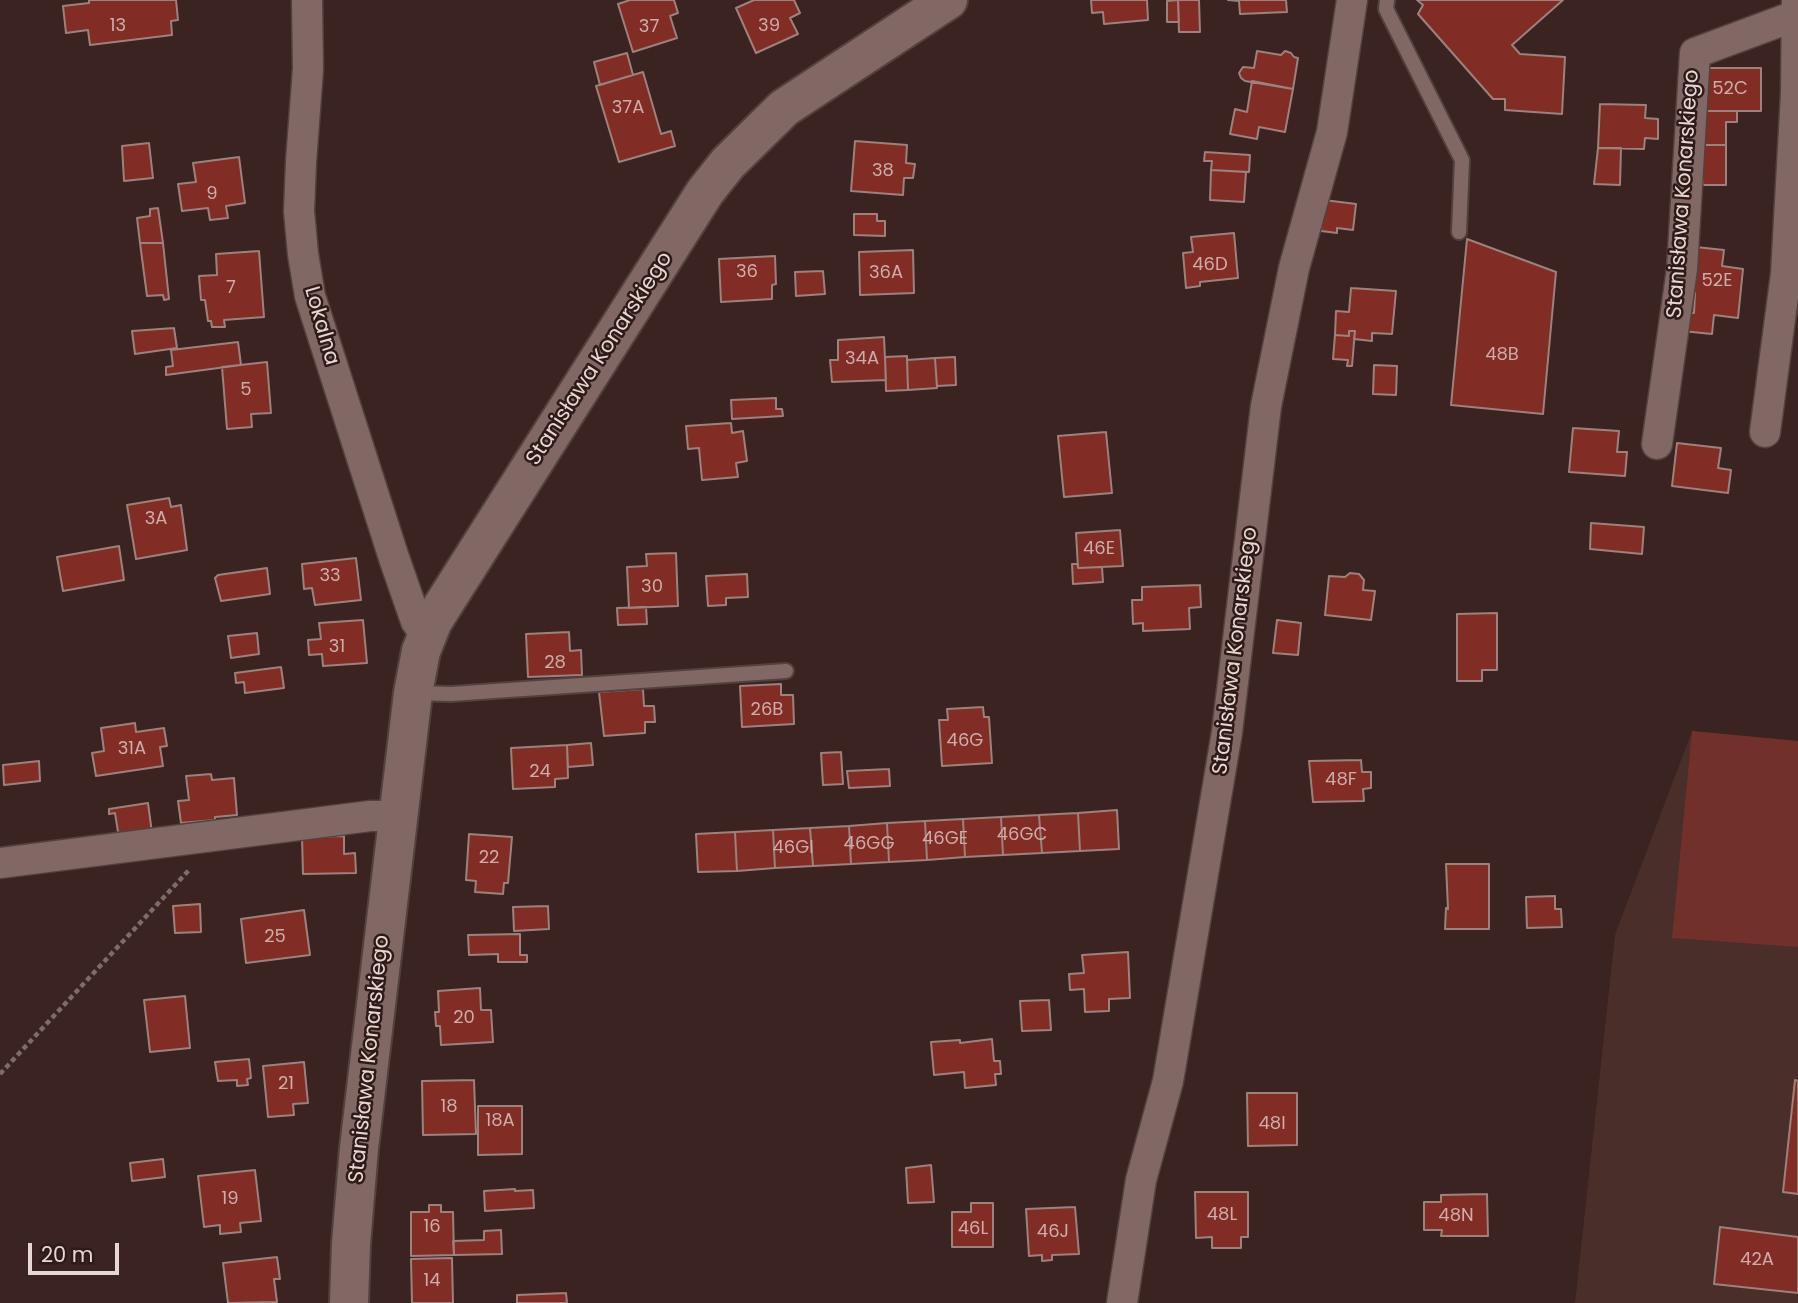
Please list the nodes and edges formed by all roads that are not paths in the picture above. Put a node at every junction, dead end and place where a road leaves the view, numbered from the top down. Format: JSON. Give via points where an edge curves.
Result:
{"nodes":[{"id":1,"x":307,"y":0,"type":"edge"},
{"id":2,"x":948,"y":0,"type":"edge"},
{"id":3,"x":1352,"y":0,"type":"edge"},
{"id":4,"x":1387,"y":0,"type":"edge"},
{"id":5,"x":1797,"y":8,"type":"edge"},
{"id":6,"x":1459,"y":232,"type":"dead end"},
{"id":7,"x":1765,"y":432,"type":"dead end"},
{"id":8,"x":1657,"y":444,"type":"dead end"},
{"id":9,"x":426,"y":636,"type":"junction"},
{"id":10,"x":786,"y":671,"type":"dead end"},
{"id":11,"x":413,"y":693,"type":"junction"},
{"id":12,"x":399,"y":816,"type":"junction"},
{"id":13,"x":0,"y":863,"type":"edge"},
{"id":14,"x":349,"y":1303,"type":"edge"},
{"id":15,"x":1122,"y":1303,"type":"edge"}],
"edges":[{"from":1,"to":9,"type":"street","name":"Lokalna","via":[[309,69],[299,211],[310,296],[398,571]]},
{"from":2,"to":9,"type":"street","name":"Stanisława Konarskiego","via":[[784,108],[728,163],[705,192]]},
{"from":3,"to":15,"type":"street","name":"Stanisława Konarskiego","via":[[1332,132],[1294,268],[1266,407],[1227,732],[1168,1082],[1141,1180]]},
{"from":4,"to":6,"type":"lane","via":[[1386,9],[1462,160]]},
{"from":5,"to":7,"type":"street","name":"Stanisława Konarskiego","via":[[1797,94],[1786,274]]},
{"from":5,"to":8,"type":"street","name":"Stanisława Konarskiego","via":[[1695,53],[1682,269]]},
{"from":9,"to":11,"type":"street","name":"Stanisława Konarskiego"},
{"from":10,"to":11,"type":"lane"},
{"from":11,"to":12,"type":"street","name":"Stanisława Konarskiego"},
{"from":12,"to":13,"type":"street"},
{"from":12,"to":14,"type":"street","name":"Stanisława Konarskiego","via":[[359,1149]]}]}
